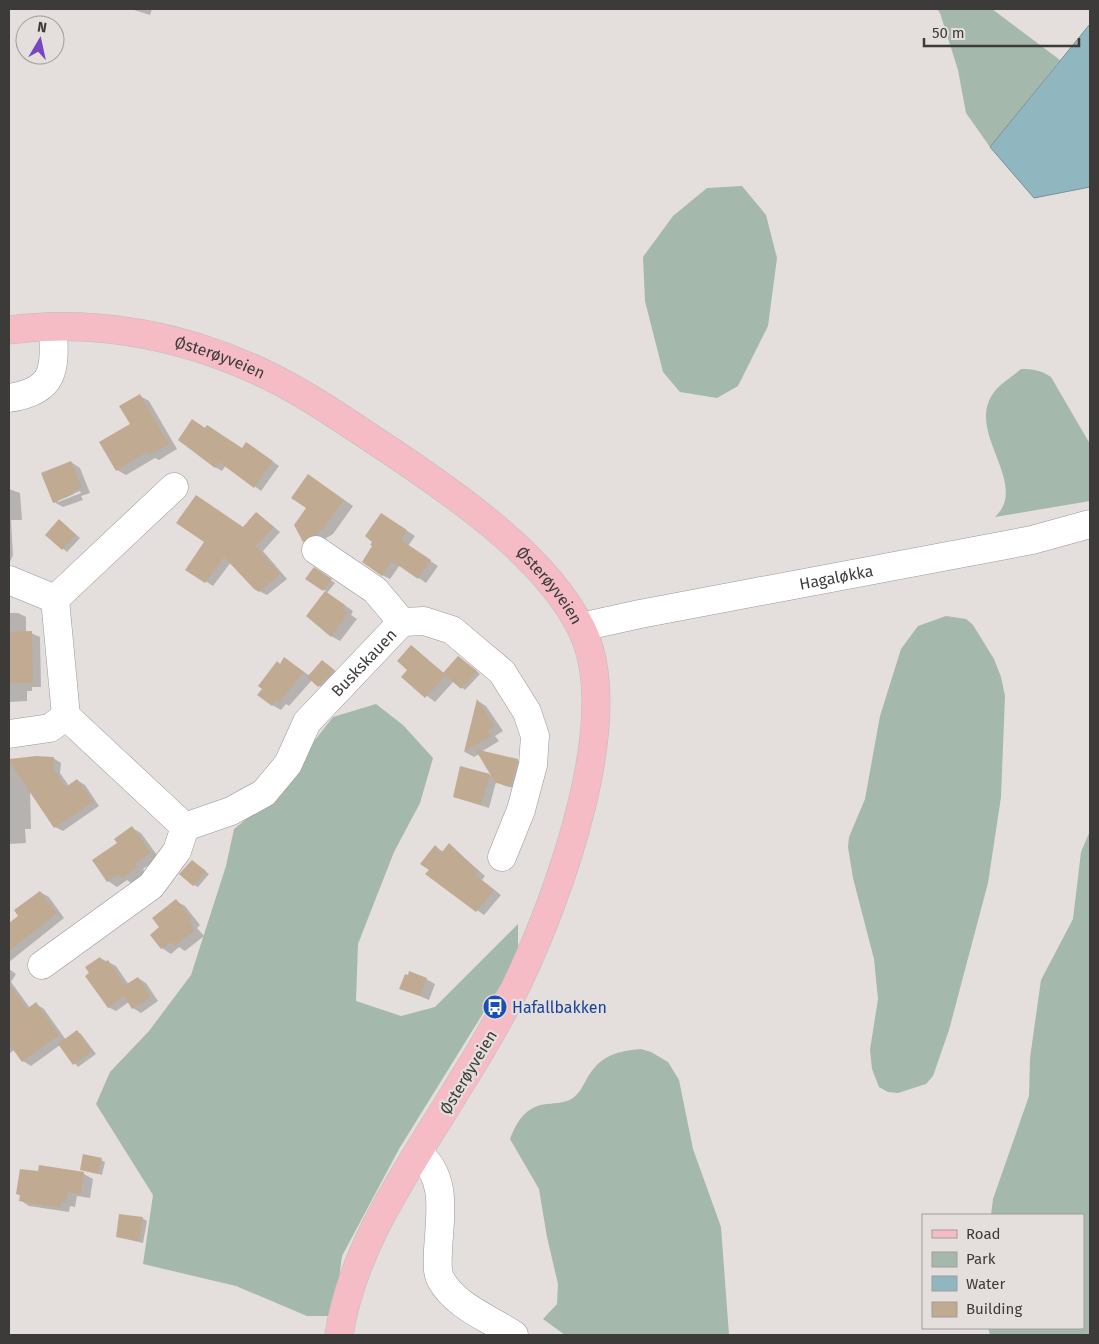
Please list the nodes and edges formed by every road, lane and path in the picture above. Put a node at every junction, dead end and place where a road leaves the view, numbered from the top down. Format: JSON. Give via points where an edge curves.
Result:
{"nodes":[{"id":1,"x":53,"y":328,"type":"junction"},
{"id":2,"x":9,"y":330,"type":"edge"},
{"id":3,"x":9,"y":398,"type":"edge"},
{"id":4,"x":174,"y":487,"type":"dead end"},
{"id":5,"x":1090,"y":524,"type":"edge"},
{"id":6,"x":316,"y":550,"type":"dead end"},
{"id":7,"x":9,"y":580,"type":"edge"},
{"id":8,"x":55,"y":599,"type":"junction"},
{"id":9,"x":402,"y":622,"type":"junction"},
{"id":10,"x":581,"y":627,"type":"junction"},
{"id":11,"x":66,"y":716,"type":"junction"},
{"id":12,"x":9,"y":734,"type":"edge"},
{"id":13,"x":185,"y":827,"type":"junction"},
{"id":14,"x":502,"y":857,"type":"dead end"},
{"id":15,"x":42,"y":965,"type":"dead end"},
{"id":16,"x":418,"y":1153,"type":"junction"},
{"id":17,"x":339,"y":1335,"type":"edge"},
{"id":18,"x":514,"y":1335,"type":"edge"}],
"edges":[{"from":1,"to":2,"type":"main road","name":"Østerøyveien"},
{"from":1,"to":3,"type":"street","via":[[55,361],[48,379],[39,390]]},
{"from":1,"to":10,"type":"main road","name":"Østerøyveien","via":[[92,328],[157,336],[231,359],[272,377],[395,455],[481,517],[554,588]]},
{"from":4,"to":8,"type":"street"},
{"from":5,"to":10,"type":"street","name":"Hagaløkka","via":[[1032,540]]},
{"from":6,"to":9,"type":"street","via":[[375,590]]},
{"from":7,"to":8,"type":"street"},
{"from":8,"to":11,"type":"street"},
{"from":9,"to":13,"type":"street","name":"Buskskauen","via":[[307,722],[288,764],[264,793],[231,811]]},
{"from":9,"to":14,"type":"street","name":"Buskskauen","via":[[424,621],[452,630],[502,672],[527,712],[535,736],[533,765],[521,810]]},
{"from":10,"to":16,"type":"main road","name":"Østerøyveien","via":[[597,688],[595,728],[585,785],[566,856],[518,982],[479,1054]]},
{"from":11,"to":12,"type":"street","via":[[50,728]]},
{"from":11,"to":13,"type":"street"},
{"from":13,"to":15,"type":"street","via":[[177,852],[151,886]]},
{"from":16,"to":17,"type":"main road","name":"Østerøyveien","via":[[365,1250],[346,1297]]},
{"from":16,"to":18,"type":"street","via":[[430,1162],[439,1187],[441,1209],[437,1268],[440,1279],[469,1307]]}]}
